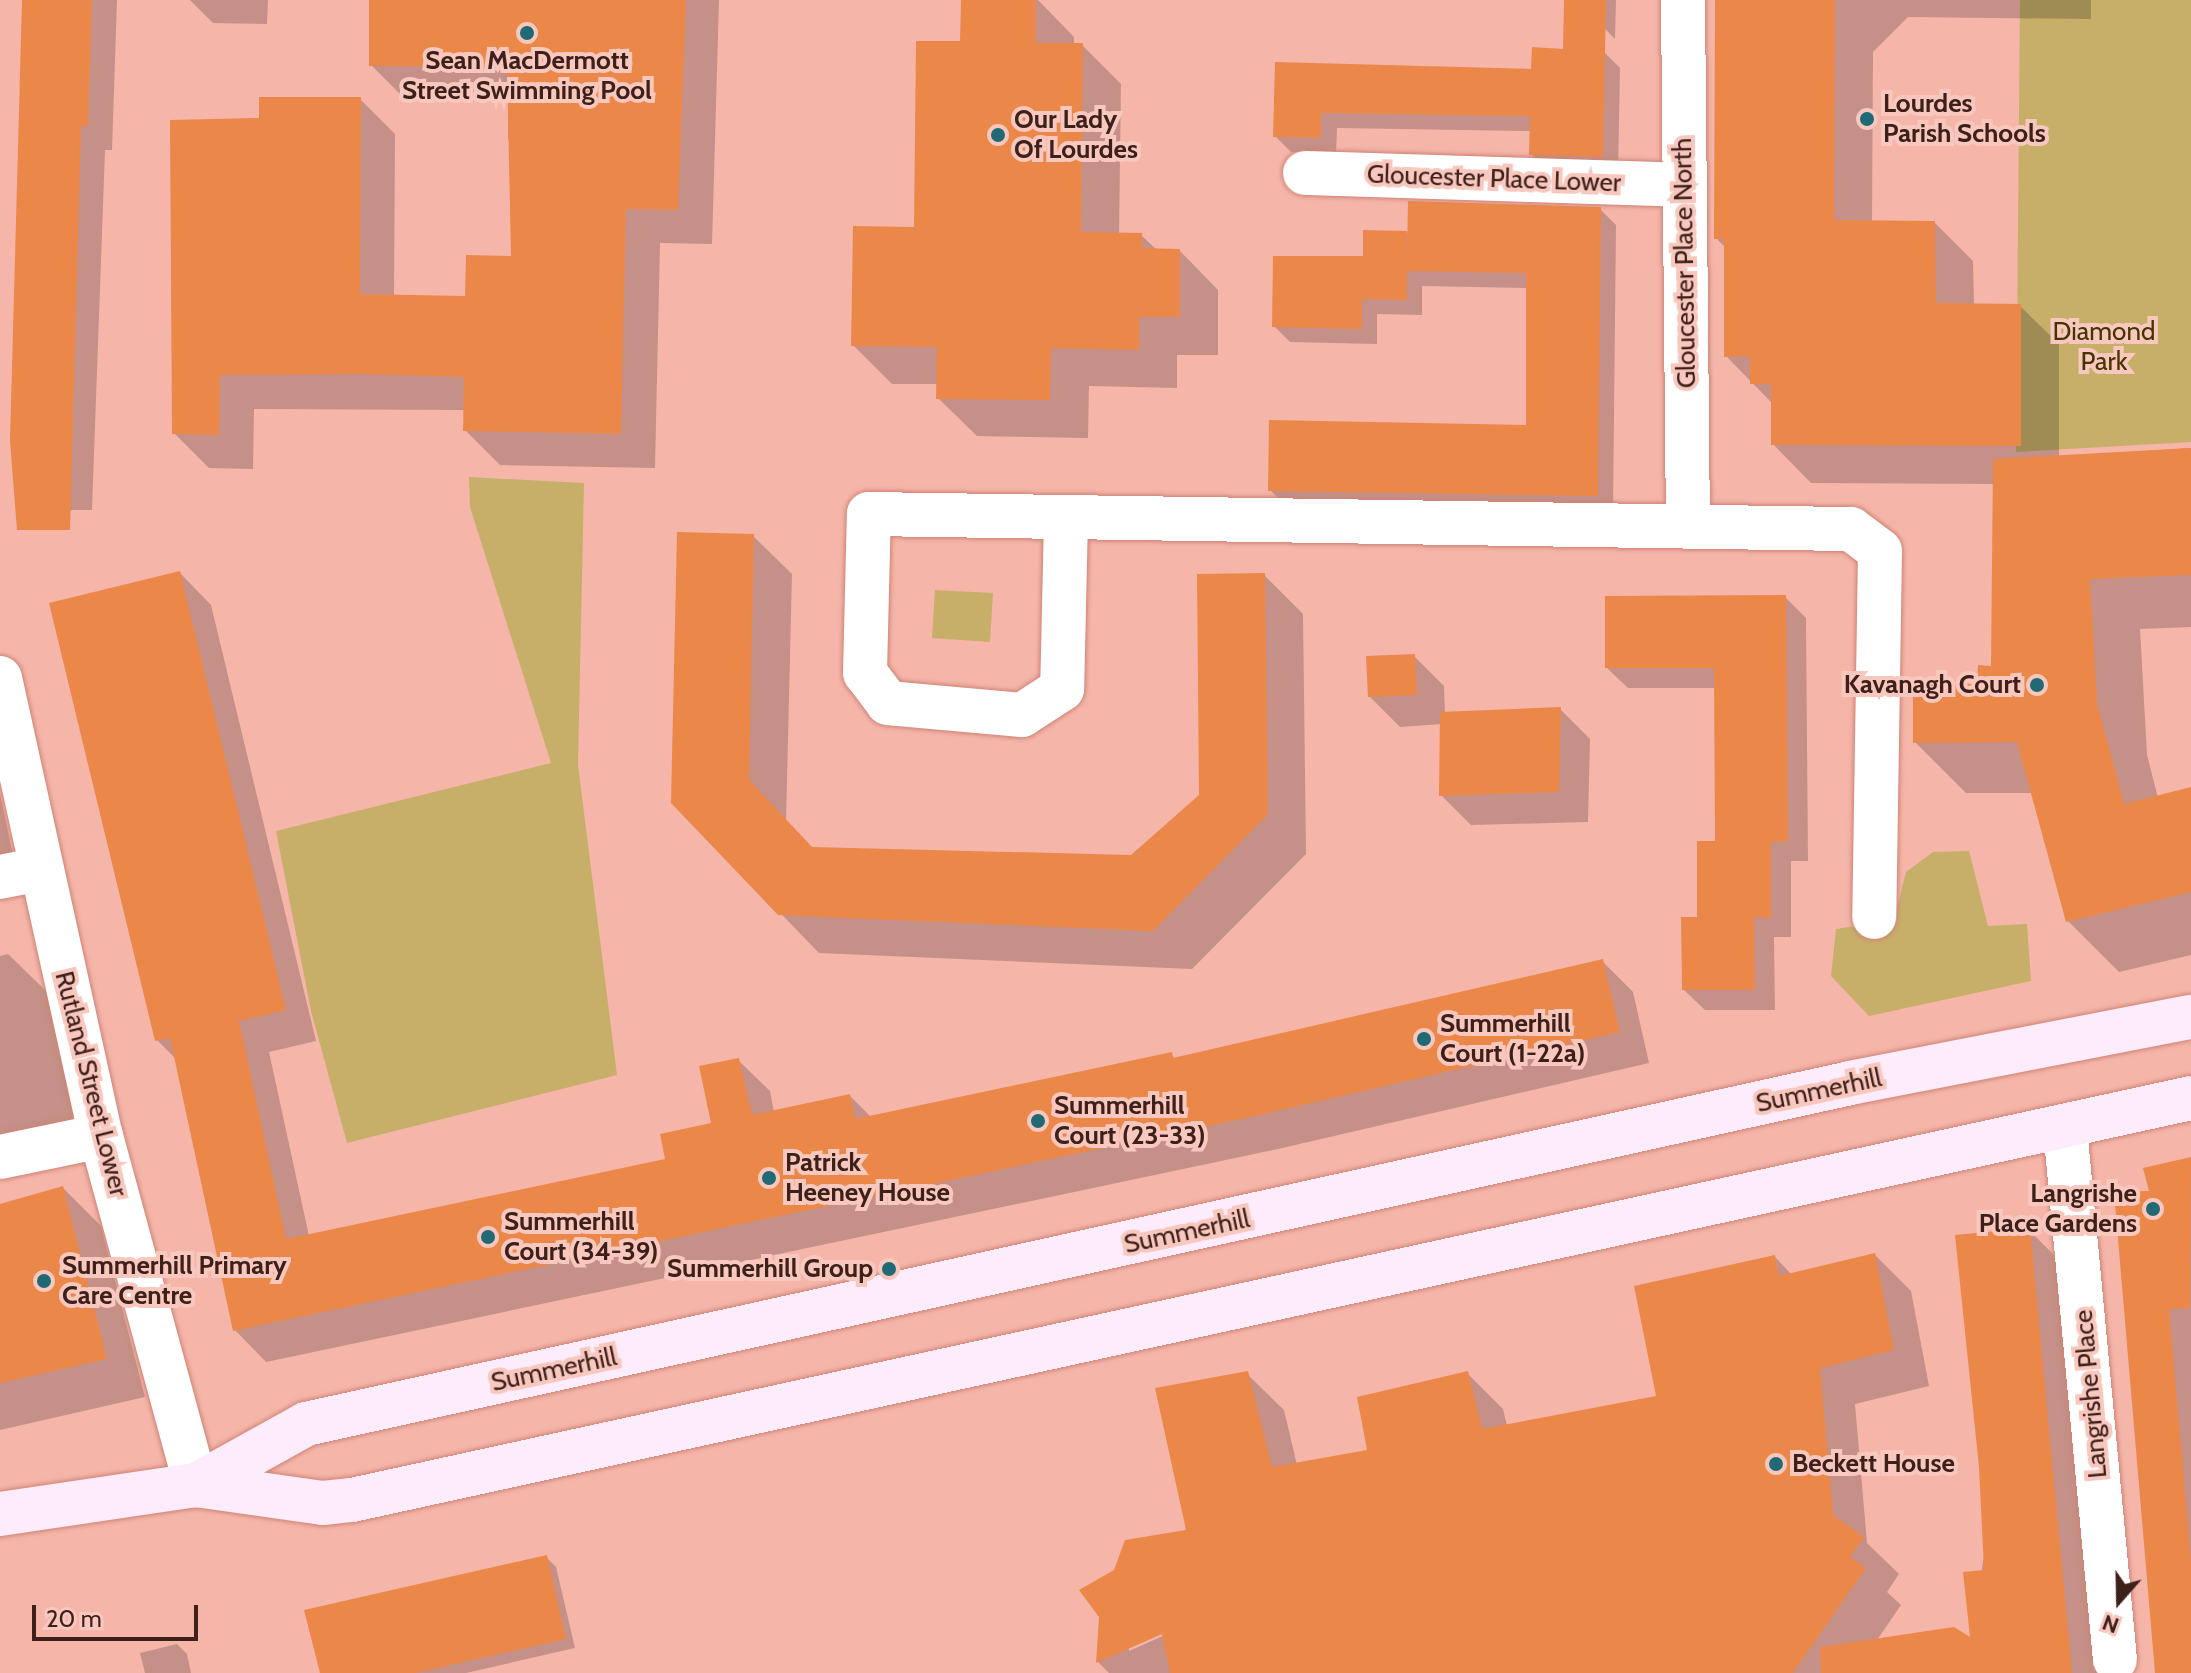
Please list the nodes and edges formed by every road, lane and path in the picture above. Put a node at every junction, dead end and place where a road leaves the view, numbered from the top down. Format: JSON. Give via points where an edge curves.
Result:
{"nodes":[{"id":1,"x":1683,"y":0,"type":"edge"},
{"id":2,"x":1305,"y":173,"type":"dead end"},
{"id":3,"x":1684,"y":185,"type":"junction"},
{"id":4,"x":1066,"y":519,"type":"junction"},
{"id":5,"x":1688,"y":527,"type":"junction"},
{"id":6,"x":0,"y":678,"type":"edge"},
{"id":7,"x":20,"y":873,"type":"edge"},
{"id":8,"x":1874,"y":917,"type":"dead end"},
{"id":9,"x":2191,"y":1017,"type":"edge"},
{"id":10,"x":2191,"y":1098,"type":"edge"},
{"id":11,"x":2065,"y":1128,"type":"junction"},
{"id":12,"x":101,"y":1136,"type":"junction"},
{"id":13,"x":0,"y":1157,"type":"edge"},
{"id":14,"x":196,"y":1485,"type":"junction"},
{"id":15,"x":0,"y":1514,"type":"edge"},
{"id":16,"x":2115,"y":1660,"type":"dead end"}],
"edges":[{"from":1,"to":3,"type":"street","name":"Gloucester Place North"},
{"from":2,"to":3,"type":"street","name":"Gloucester Place Lower"},
{"from":3,"to":5,"type":"street","name":"Gloucester Place North"},
{"from":4,"to":4,"type":"street","via":[[1062,689],[1022,715],[888,703],[865,673],[869,514]]},
{"from":4,"to":5,"type":"street"},
{"from":5,"to":8,"type":"street","via":[[1851,529],[1880,551]]},
{"from":6,"to":7,"type":"street","name":"Rutland Street Lower"},
{"from":7,"to":12,"type":"street","name":"Rutland Street Lower"},
{"from":9,"to":14,"type":"main road","name":"Summerhill","via":[[1850,1083],[306,1424]]},
{"from":10,"to":11,"type":"main road","name":"Summerhill"},
{"from":11,"to":14,"type":"main road","name":"Summerhill","via":[[497,1473],[323,1503]]},
{"from":11,"to":16,"type":"street","name":"Langrishe Place"},
{"from":12,"to":13,"type":"street"},
{"from":12,"to":14,"type":"street","name":"Rutland Street Lower"},
{"from":14,"to":15,"type":"main road","name":"Summerhill"}]}
